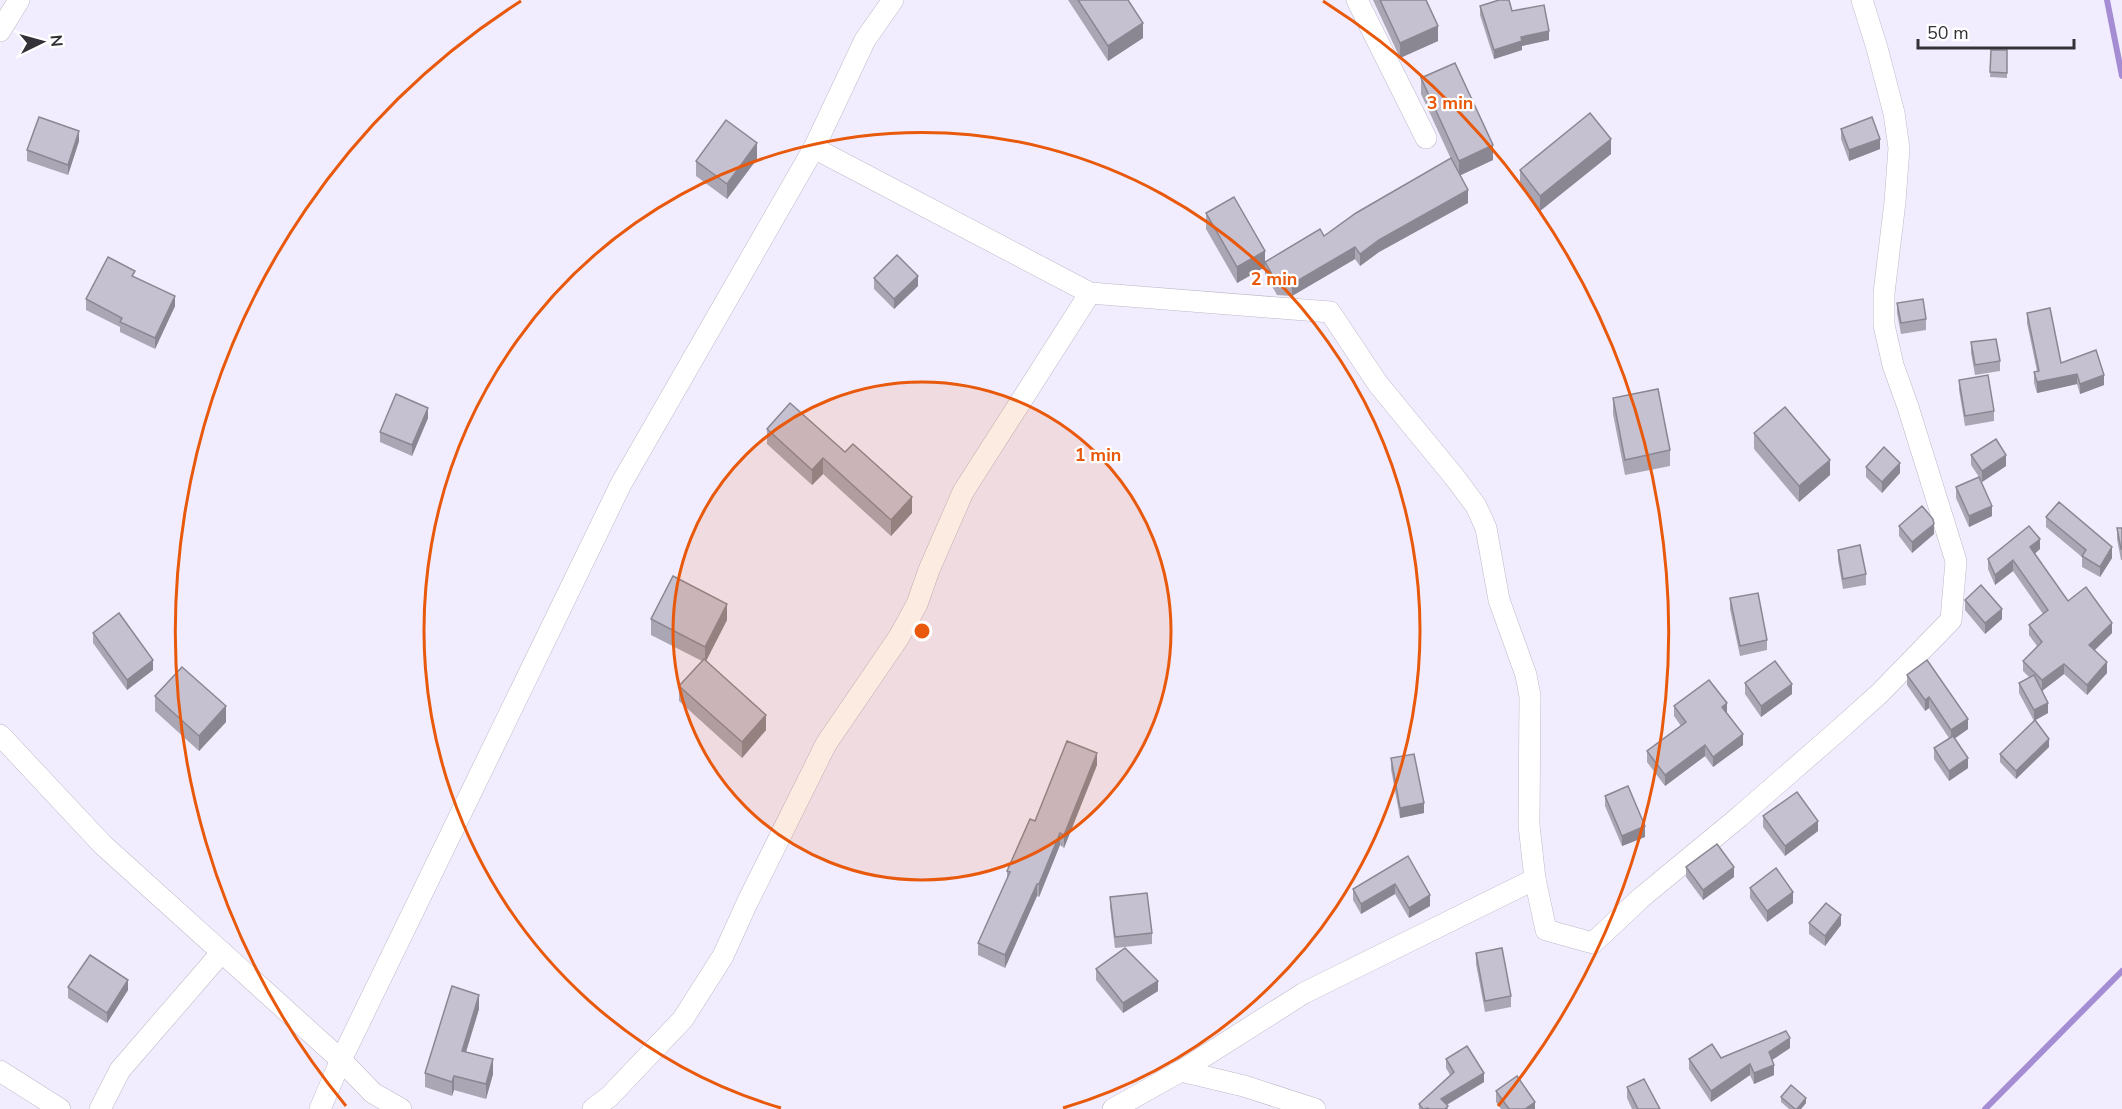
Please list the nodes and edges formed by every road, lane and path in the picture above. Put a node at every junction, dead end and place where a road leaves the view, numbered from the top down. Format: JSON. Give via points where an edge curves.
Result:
{"nodes":[{"id":1,"x":19,"y":0,"type":"edge"},
{"id":2,"x":893,"y":0,"type":"edge"},
{"id":3,"x":1357,"y":0,"type":"edge"},
{"id":4,"x":1862,"y":0,"type":"edge"},
{"id":5,"x":0,"y":31,"type":"edge"},
{"id":6,"x":1425,"y":138,"type":"dead end"},
{"id":7,"x":814,"y":148,"type":"junction"},
{"id":8,"x":1090,"y":293,"type":"junction"},
{"id":9,"x":0,"y":735,"type":"edge"},
{"id":10,"x":1535,"y":879,"type":"junction"},
{"id":11,"x":222,"y":952,"type":"junction"},
{"id":12,"x":341,"y":1060,"type":"junction"},
{"id":13,"x":0,"y":1071,"type":"edge"},
{"id":14,"x":1181,"y":1071,"type":"junction"},
{"id":15,"x":60,"y":1109,"type":"edge"},
{"id":16,"x":100,"y":1109,"type":"edge"},
{"id":17,"x":320,"y":1109,"type":"edge"},
{"id":18,"x":401,"y":1109,"type":"edge"},
{"id":19,"x":593,"y":1109,"type":"edge"},
{"id":20,"x":1113,"y":1109,"type":"edge"},
{"id":21,"x":1315,"y":1109,"type":"edge"}],
"edges":[{"from":1,"to":5,"type":"street"},
{"from":2,"to":7,"type":"street","via":[[865,40]]},
{"from":3,"to":6,"type":"street"},
{"from":4,"to":10,"type":"street","via":[[1894,113],[1899,148],[1884,325],[1893,365],[1956,561],[1951,620],[1880,693],[1593,943],[1546,930]]},
{"from":7,"to":8,"type":"street"},
{"from":7,"to":12,"type":"street","via":[[621,484]]},
{"from":8,"to":10,"type":"street","via":[[1330,312],[1378,384],[1476,506],[1486,528],[1499,600],[1530,696],[1529,825]]},
{"from":8,"to":19,"type":"street","via":[[963,492],[917,604],[826,744],[723,956],[683,1019]]},
{"from":9,"to":11,"type":"street","via":[[103,846]]},
{"from":10,"to":14,"type":"street","via":[[1304,993]]},
{"from":11,"to":12,"type":"street"},
{"from":11,"to":16,"type":"street","via":[[120,1070]]},
{"from":12,"to":17,"type":"street"},
{"from":12,"to":18,"type":"street","via":[[373,1093]]},
{"from":13,"to":15,"type":"street"},
{"from":14,"to":20,"type":"street"},
{"from":14,"to":21,"type":"street"}]}
